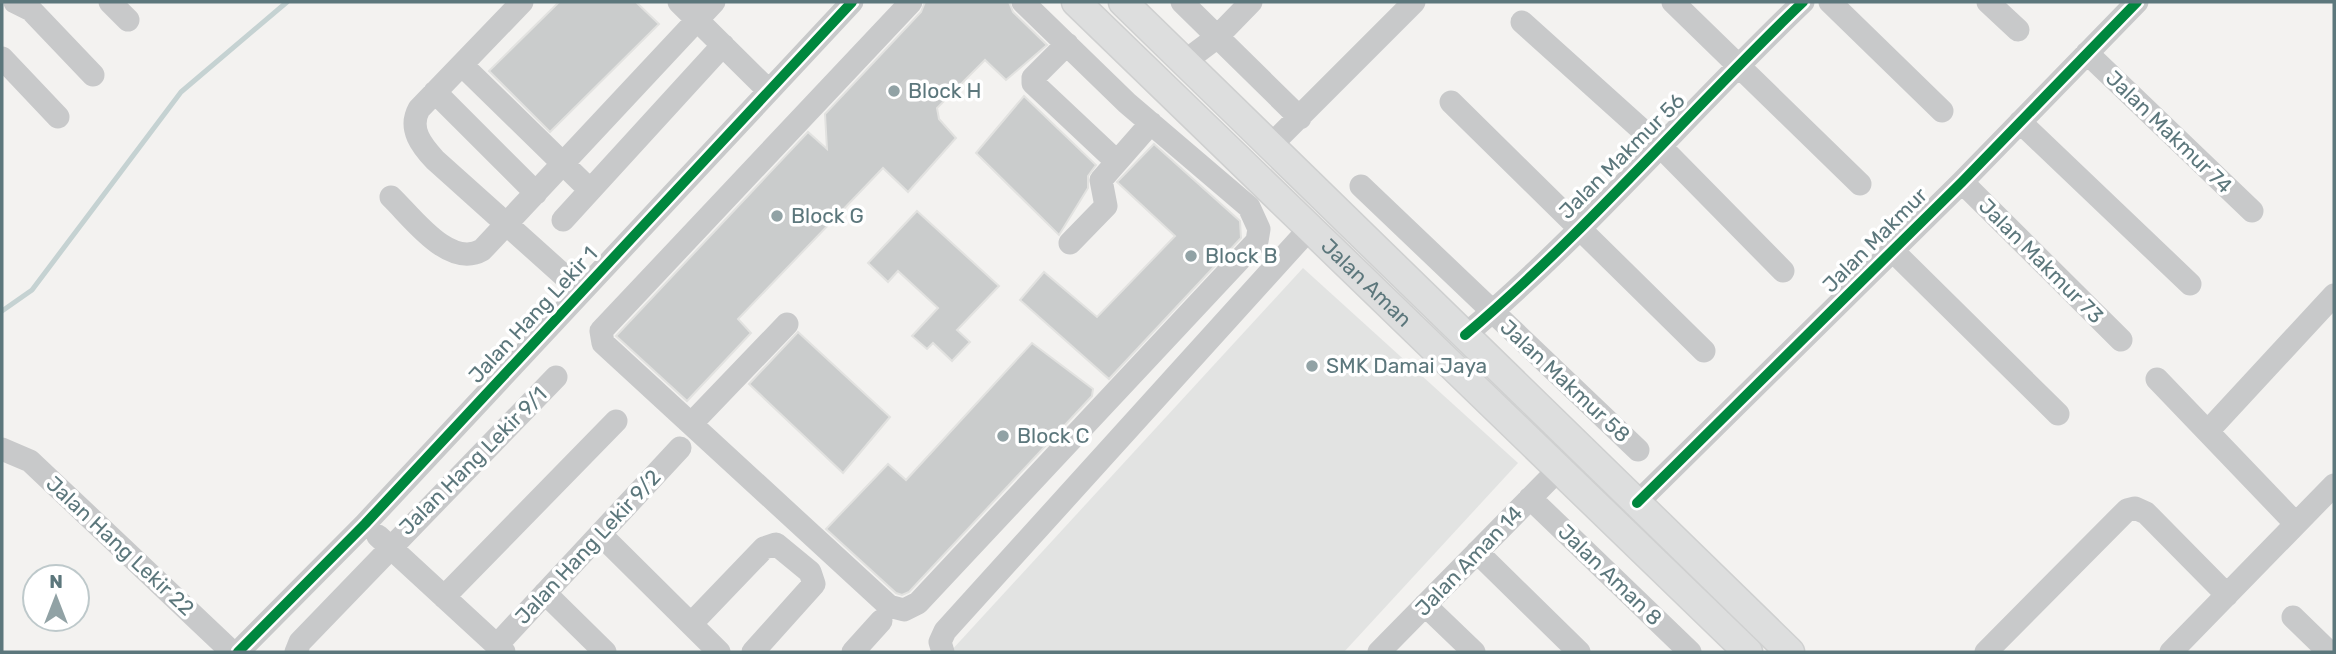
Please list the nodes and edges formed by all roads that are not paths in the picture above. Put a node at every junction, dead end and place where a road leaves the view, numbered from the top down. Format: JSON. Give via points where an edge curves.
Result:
{"nodes":[{"id":1,"x":2,"y":2,"type":"edge"},
{"id":2,"x":12,"y":2,"type":"edge"},
{"id":3,"x":110,"y":2,"type":"edge"},
{"id":4,"x":522,"y":2,"type":"edge"},
{"id":5,"x":680,"y":2,"type":"edge"},
{"id":6,"x":714,"y":2,"type":"edge"},
{"id":7,"x":852,"y":2,"type":"edge"},
{"id":8,"x":911,"y":2,"type":"edge"},
{"id":9,"x":1023,"y":2,"type":"edge"},
{"id":10,"x":1076,"y":2,"type":"edge"},
{"id":11,"x":1122,"y":2,"type":"edge"},
{"id":12,"x":1182,"y":2,"type":"edge"},
{"id":13,"x":1251,"y":2,"type":"edge"},
{"id":14,"x":1414,"y":2,"type":"edge"},
{"id":15,"x":1673,"y":2,"type":"edge"},
{"id":16,"x":1803,"y":2,"type":"edge"},
{"id":17,"x":1830,"y":2,"type":"edge"},
{"id":18,"x":1988,"y":2,"type":"edge"},
{"id":19,"x":2137,"y":2,"type":"edge"},
{"id":20,"x":128,"y":20,"type":"dead end"},
{"id":21,"x":698,"y":20,"type":"junction"},
{"id":22,"x":1522,"y":22,"type":"dead end"},
{"id":23,"x":2018,"y":30,"type":"dead end"},
{"id":24,"x":1216,"y":38,"type":"junction"},
{"id":25,"x":1067,"y":44,"type":"junction"},
{"id":26,"x":723,"y":46,"type":"junction"},
{"id":27,"x":2087,"y":53,"type":"junction"},
{"id":28,"x":2,"y":58,"type":"edge"},
{"id":29,"x":1184,"y":62,"type":"junction"},
{"id":30,"x":462,"y":65,"type":"junction"},
{"id":31,"x":1736,"y":66,"type":"junction"},
{"id":32,"x":93,"y":75,"type":"dead end"},
{"id":33,"x":1153,"y":76,"type":"junction"},
{"id":34,"x":769,"y":91,"type":"junction"},
{"id":35,"x":435,"y":93,"type":"junction"},
{"id":36,"x":1451,"y":102,"type":"dead end"},
{"id":37,"x":1127,"y":103,"type":"junction"},
{"id":38,"x":1942,"y":111,"type":"dead end"},
{"id":39,"x":58,"y":117,"type":"dead end"},
{"id":40,"x":1300,"y":118,"type":"junction"},
{"id":41,"x":2020,"y":121,"type":"junction"},
{"id":42,"x":1151,"y":123,"type":"junction"},
{"id":43,"x":1270,"y":146,"type":"junction"},
{"id":44,"x":1662,"y":148,"type":"junction"},
{"id":45,"x":1116,"y":161,"type":"junction"},
{"id":46,"x":561,"y":165,"type":"junction"},
{"id":47,"x":1962,"y":182,"type":"junction"},
{"id":48,"x":1860,"y":184,"type":"dead end"},
{"id":49,"x":1361,"y":186,"type":"dead end"},
{"id":50,"x":590,"y":190,"type":"junction"},
{"id":51,"x":536,"y":193,"type":"junction"},
{"id":52,"x":391,"y":197,"type":"dead end"},
{"id":53,"x":2252,"y":211,"type":"dead end"},
{"id":54,"x":563,"y":220,"type":"dead end"},
{"id":55,"x":504,"y":224,"type":"junction"},
{"id":56,"x":1578,"y":227,"type":"junction"},
{"id":57,"x":1310,"y":228,"type":"junction"},
{"id":58,"x":1070,"y":243,"type":"dead end"},
{"id":59,"x":1892,"y":250,"type":"junction"},
{"id":60,"x":1783,"y":271,"type":"dead end"},
{"id":61,"x":2190,"y":284,"type":"dead end"},
{"id":62,"x":582,"y":291,"type":"junction"},
{"id":63,"x":2334,"y":295,"type":"edge"},
{"id":64,"x":1492,"y":313,"type":"junction"},
{"id":65,"x":787,"y":324,"type":"dead end"},
{"id":66,"x":1465,"y":335,"type":"junction"},
{"id":67,"x":2121,"y":340,"type":"dead end"},
{"id":68,"x":1704,"y":351,"type":"dead end"},
{"id":69,"x":556,"y":377,"type":"dead end"},
{"id":70,"x":2157,"y":379,"type":"dead end"},
{"id":71,"x":2058,"y":414,"type":"dead end"},
{"id":72,"x":616,"y":421,"type":"dead end"},
{"id":73,"x":691,"y":424,"type":"junction"},
{"id":74,"x":2209,"y":430,"type":"junction"},
{"id":75,"x":680,"y":448,"type":"dead end"},
{"id":76,"x":2,"y":449,"type":"edge"},
{"id":77,"x":1638,"y":450,"type":"dead end"},
{"id":78,"x":1559,"y":469,"type":"junction"},
{"id":79,"x":2334,"y":485,"type":"edge"},
{"id":80,"x":1530,"y":498,"type":"junction"},
{"id":81,"x":1637,"y":503,"type":"junction"},
{"id":82,"x":365,"y":524,"type":"junction"},
{"id":83,"x":2296,"y":524,"type":"junction"},
{"id":84,"x":600,"y":534,"type":"junction"},
{"id":85,"x":390,"y":545,"type":"junction"},
{"id":86,"x":1477,"y":552,"type":"junction"},
{"id":87,"x":545,"y":593,"type":"junction"},
{"id":88,"x":2227,"y":595,"type":"junction"},
{"id":89,"x":444,"y":597,"type":"junction"},
{"id":90,"x":1426,"y":605,"type":"junction"},
{"id":91,"x":2293,"y":617,"type":"dead end"},
{"id":92,"x":881,"y":621,"type":"dead end"},
{"id":93,"x":691,"y":624,"type":"junction"},
{"id":94,"x":500,"y":649,"type":"edge"},
{"id":95,"x":232,"y":652,"type":"edge"},
{"id":96,"x":239,"y":652,"type":"edge"},
{"id":97,"x":296,"y":652,"type":"edge"},
{"id":98,"x":605,"y":652,"type":"edge"},
{"id":99,"x":719,"y":652,"type":"edge"},
{"id":100,"x":753,"y":652,"type":"edge"},
{"id":101,"x":853,"y":652,"type":"edge"},
{"id":102,"x":943,"y":652,"type":"edge"},
{"id":103,"x":1379,"y":652,"type":"edge"},
{"id":104,"x":1474,"y":652,"type":"edge"},
{"id":105,"x":1579,"y":652,"type":"edge"},
{"id":106,"x":1690,"y":652,"type":"edge"},
{"id":107,"x":1748,"y":652,"type":"edge"},
{"id":108,"x":1790,"y":652,"type":"edge"},
{"id":109,"x":1986,"y":652,"type":"edge"},
{"id":110,"x":2171,"y":652,"type":"edge"},
{"id":111,"x":2329,"y":652,"type":"edge"}],
"edges":[{"from":1,"to":2,"type":"street"},
{"from":2,"to":32,"type":"street","via":[[31,10]]},
{"from":3,"to":20,"type":"street"},
{"from":4,"to":30,"type":"street"},
{"from":5,"to":21,"type":"street"},
{"from":6,"to":21,"type":"street"},
{"from":7,"to":34,"type":"street","name":"Jalan Hang Lekir 1"},
{"from":8,"to":73,"type":"street","via":[[601,331],[603,343]]},
{"from":9,"to":25,"type":"street"},
{"from":10,"to":33,"type":"main road","name":"Jalan Aman"},
{"from":11,"to":29,"type":"main road","name":"Jalan Aman"},
{"from":12,"to":24,"type":"street"},
{"from":13,"to":24,"type":"street"},
{"from":14,"to":40,"type":"street"},
{"from":15,"to":31,"type":"street"},
{"from":16,"to":31,"type":"street","name":"Jalan Makmur 56"},
{"from":17,"to":38,"type":"street"},
{"from":18,"to":23,"type":"street"},
{"from":19,"to":27,"type":"street","name":"Jalan Makmur"},
{"from":21,"to":26,"type":"street"},
{"from":21,"to":46,"type":"street"},
{"from":22,"to":44,"type":"street"},
{"from":24,"to":29,"type":"street"},
{"from":24,"to":40,"type":"street"},
{"from":25,"to":37,"type":"street"},
{"from":25,"to":45,"type":"street","via":[[1034,83]]},
{"from":26,"to":34,"type":"street"},
{"from":26,"to":50,"type":"street"},
{"from":27,"to":41,"type":"street","name":"Jalan Makmur"},
{"from":27,"to":53,"type":"street","name":"Jalan Makmur 74"},
{"from":28,"to":39,"type":"street"},
{"from":29,"to":43,"type":"main road","name":"Jalan Aman"},
{"from":30,"to":35,"type":"street"},
{"from":30,"to":46,"type":"street"},
{"from":31,"to":44,"type":"street","name":"Jalan Makmur 56"},
{"from":31,"to":48,"type":"street"},
{"from":33,"to":37,"type":"street"},
{"from":33,"to":57,"type":"main road","name":"Jalan Aman"},
{"from":34,"to":62,"type":"street","name":"Jalan Hang Lekir 1"},
{"from":35,"to":51,"type":"street"},
{"from":35,"to":55,"type":"street","via":[[415,116],[420,142]]},
{"from":36,"to":56,"type":"street"},
{"from":37,"to":42,"type":"street"},
{"from":40,"to":43,"type":"street"},
{"from":41,"to":47,"type":"street","name":"Jalan Makmur"},
{"from":41,"to":61,"type":"street"},
{"from":42,"to":45,"type":"street"},
{"from":42,"to":73,"type":"street","via":[[1249,207],[1259,229],[1257,241],[918,603],[904,610],[889,606]]},
{"from":43,"to":66,"type":"main road","name":"Jalan Aman"},
{"from":44,"to":56,"type":"street","name":"Jalan Makmur 56"},
{"from":44,"to":60,"type":"street"},
{"from":45,"to":58,"type":"street","via":[[1099,183],[1106,206]]},
{"from":46,"to":50,"type":"street"},
{"from":46,"to":51,"type":"street"},
{"from":47,"to":59,"type":"street","name":"Jalan Makmur"},
{"from":47,"to":67,"type":"street","name":"Jalan Makmur 73"},
{"from":49,"to":64,"type":"street","name":"Jalan Makmur 58"},
{"from":50,"to":54,"type":"street"},
{"from":51,"to":55,"type":"street"},
{"from":52,"to":55,"type":"street","via":[[440,244],[458,254],[469,256],[482,250]]},
{"from":55,"to":62,"type":"street"},
{"from":56,"to":64,"type":"street","name":"Jalan Makmur 56"},
{"from":56,"to":68,"type":"street"},
{"from":57,"to":78,"type":"main road","name":"Jalan Aman"},
{"from":57,"to":102,"type":"street","via":[[944,631]]},
{"from":59,"to":71,"type":"street"},
{"from":59,"to":81,"type":"street","name":"Jalan Makmur"},
{"from":62,"to":82,"type":"street","name":"Jalan Hang Lekir 1"},
{"from":63,"to":74,"type":"street"},
{"from":64,"to":66,"type":"street","name":"Jalan Makmur 56"},
{"from":64,"to":77,"type":"street","name":"Jalan Makmur 58"},
{"from":65,"to":73,"type":"street"},
{"from":66,"to":81,"type":"main road","name":"Jalan Aman"},
{"from":69,"to":85,"type":"street","name":"Jalan Hang Lekir 9/1"},
{"from":70,"to":74,"type":"street"},
{"from":72,"to":89,"type":"street"},
{"from":74,"to":83,"type":"street"},
{"from":75,"to":84,"type":"street","name":"Jalan Hang Lekir 9/2"},
{"from":76,"to":95,"type":"street","name":"Jalan Hang Lekir 22","via":[[30,461]]},
{"from":78,"to":80,"type":"street","name":"Jalan Aman 14"},
{"from":78,"to":107,"type":"main road","name":"Jalan Aman"},
{"from":79,"to":83,"type":"street"},
{"from":80,"to":86,"type":"street","name":"Jalan Aman 14"},
{"from":80,"to":106,"type":"street","name":"Jalan Aman 8"},
{"from":81,"to":108,"type":"main road","name":"Jalan Aman"},
{"from":82,"to":85,"type":"street"},
{"from":82,"to":96,"type":"street","name":"Jalan Hang Lekir 1"},
{"from":83,"to":88,"type":"street"},
{"from":84,"to":87,"type":"street","name":"Jalan Hang Lekir 9/2"},
{"from":84,"to":93,"type":"street"},
{"from":85,"to":89,"type":"street"},
{"from":85,"to":97,"type":"street","name":"Jalan Hang Lekir 9/1","via":[[300,642]]},
{"from":86,"to":90,"type":"street","name":"Jalan Aman 14"},
{"from":86,"to":105,"type":"street"},
{"from":87,"to":94,"type":"street","name":"Jalan Hang Lekir 9/2"},
{"from":87,"to":98,"type":"street"},
{"from":88,"to":109,"type":"street","via":[[2146,513],[2135,508],[2127,510]]},
{"from":88,"to":110,"type":"street"},
{"from":89,"to":94,"type":"street"},
{"from":90,"to":103,"type":"street","name":"Jalan Aman 14"},
{"from":90,"to":104,"type":"street"},
{"from":91,"to":111,"type":"street"},
{"from":92,"to":101,"type":"street"},
{"from":93,"to":99,"type":"street"},
{"from":93,"to":100,"type":"street","via":[[769,544],[782,547],[810,572],[814,584]]}]}
